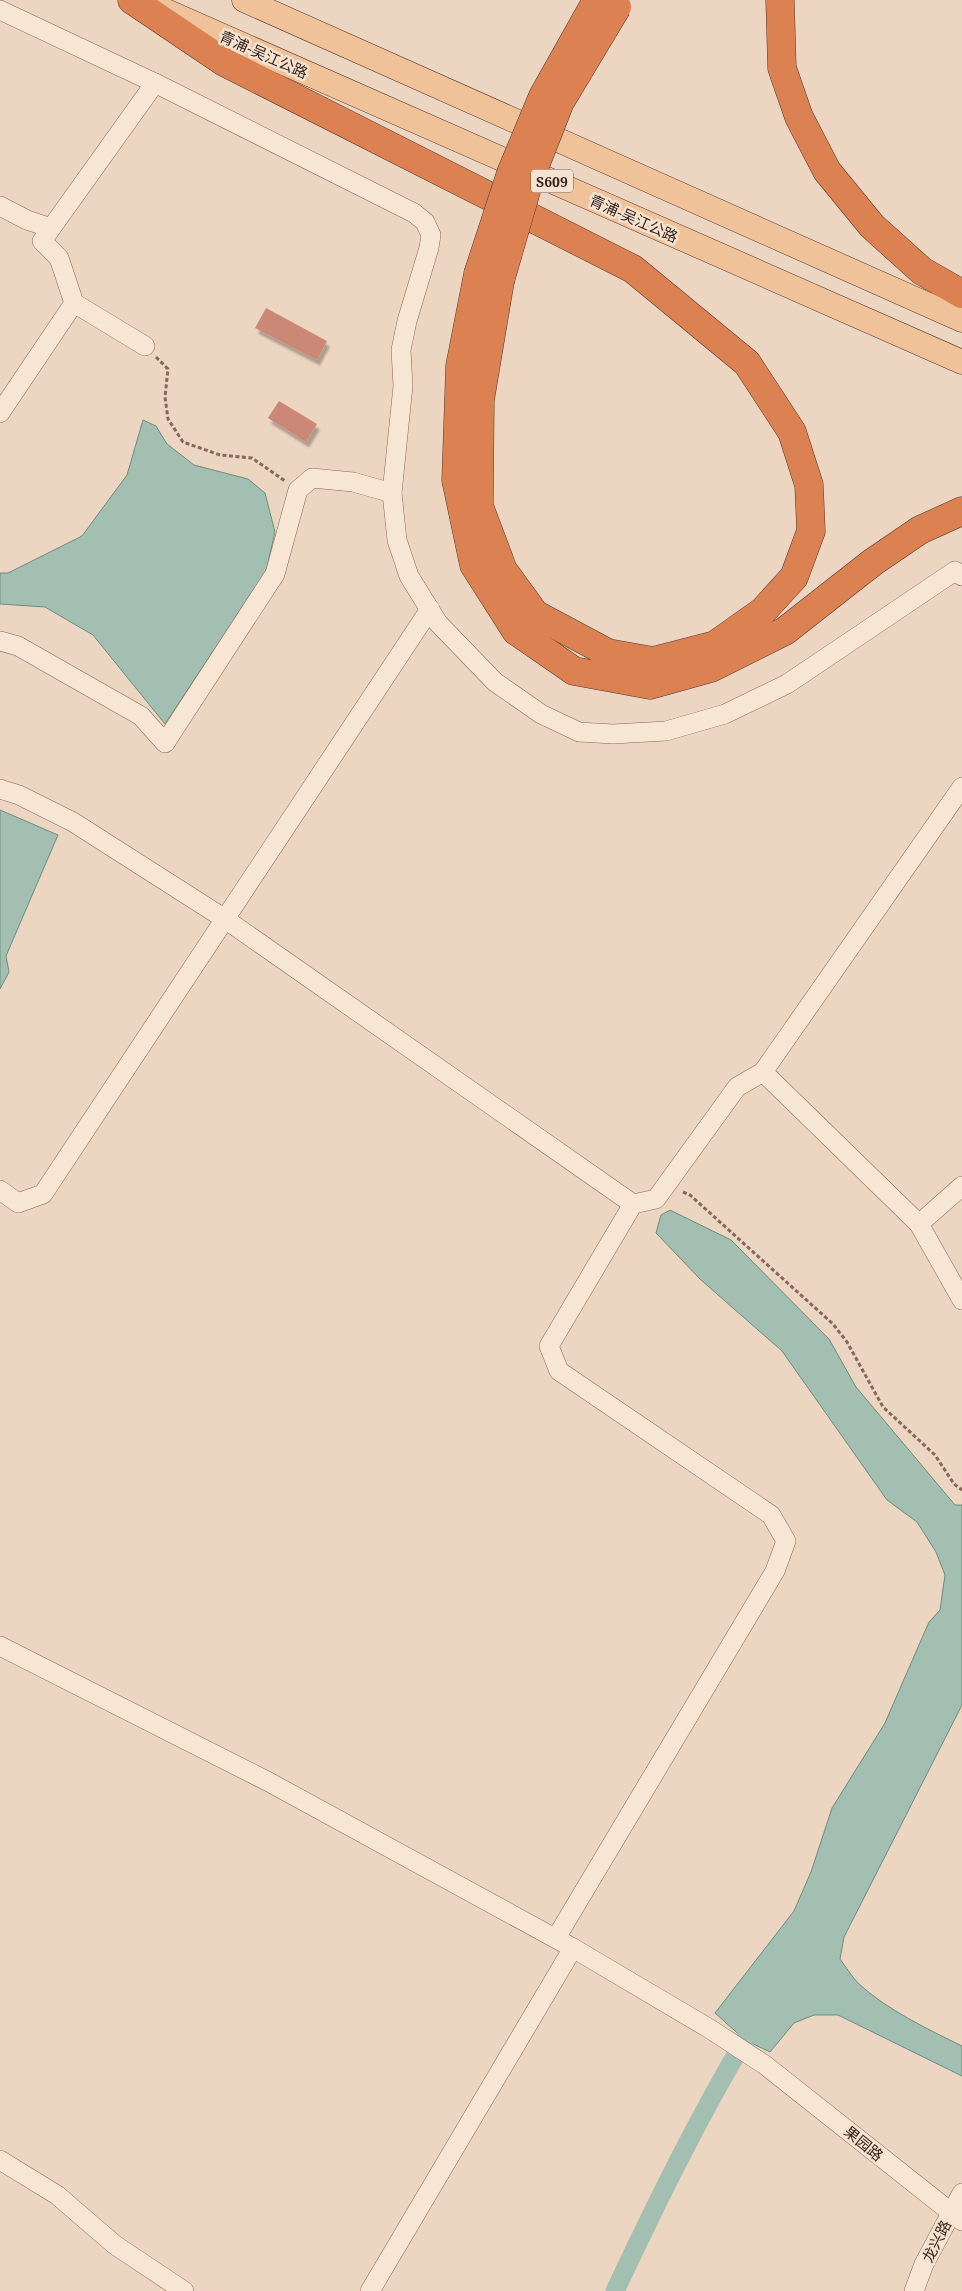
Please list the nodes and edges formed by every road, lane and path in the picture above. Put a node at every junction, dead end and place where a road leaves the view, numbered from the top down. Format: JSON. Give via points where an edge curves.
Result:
{"nodes":[{"id":1,"x":132,"y":0,"type":"edge"},
{"id":2,"x":142,"y":0,"type":"edge"},
{"id":3,"x":244,"y":0,"type":"edge"},
{"id":4,"x":780,"y":0,"type":"edge"},
{"id":5,"x":612,"y":2,"type":"edge"},
{"id":6,"x":0,"y":10,"type":"edge"},
{"id":7,"x":155,"y":83,"type":"junction"},
{"id":8,"x":0,"y":206,"type":"edge"},
{"id":9,"x":52,"y":228,"type":"junction"},
{"id":10,"x":489,"y":278,"type":"junction"},
{"id":11,"x":962,"y":294,"type":"edge"},
{"id":12,"x":74,"y":303,"type":"junction"},
{"id":13,"x":962,"y":320,"type":"edge"},
{"id":14,"x":145,"y":346,"type":"joint"},
{"id":15,"x":962,"y":362,"type":"edge"},
{"id":16,"x":0,"y":413,"type":"edge"},
{"id":17,"x":298,"y":490,"type":"junction"},
{"id":18,"x":392,"y":494,"type":"junction"},
{"id":19,"x":962,"y":511,"type":"edge"},
{"id":20,"x":962,"y":576,"type":"edge"},
{"id":21,"x":430,"y":609,"type":"junction"},
{"id":22,"x":0,"y":641,"type":"edge"},
{"id":23,"x":962,"y":787,"type":"edge"},
{"id":24,"x":0,"y":789,"type":"edge"},
{"id":25,"x":225,"y":919,"type":"junction"},
{"id":26,"x":763,"y":1072,"type":"junction"},
{"id":27,"x":666,"y":1186,"type":"junction"},
{"id":28,"x":962,"y":1186,"type":"edge"},
{"id":29,"x":0,"y":1190,"type":"edge"},
{"id":30,"x":633,"y":1204,"type":"junction"},
{"id":31,"x":919,"y":1224,"type":"junction"},
{"id":32,"x":962,"y":1300,"type":"edge"},
{"id":33,"x":962,"y":1490,"type":"edge"},
{"id":34,"x":0,"y":1646,"type":"edge"},
{"id":35,"x":556,"y":1938,"type":"junction"},
{"id":36,"x":573,"y":1948,"type":"junction"},
{"id":37,"x":0,"y":2160,"type":"edge"},
{"id":38,"x":962,"y":2193,"type":"edge"},
{"id":39,"x":956,"y":2217,"type":"edge"},
{"id":40,"x":184,"y":2291,"type":"edge"},
{"id":41,"x":370,"y":2291,"type":"edge"},
{"id":42,"x":914,"y":2291,"type":"edge"}],
"edges":[{"from":1,"to":10,"type":"highway","via":[[224,62],[633,269],[747,363],[792,432],[809,485],[811,531],[794,577],[764,612],[715,645],[653,661],[608,653],[535,614],[503,570],[479,506],[480,400]]},
{"from":2,"to":15,"type":"main road","name":"青浦-吴江公路","number":"S609"},
{"from":3,"to":13,"type":"main road","number":"S609"},
{"from":4,"to":11,"type":"highway","via":[[782,68],[798,117],[827,171],[879,232],[922,271]]},
{"from":5,"to":10,"type":"highway","bridge":true,"via":[[560,102]]},
{"from":6,"to":7,"type":"street"},
{"from":7,"to":9,"type":"street"},
{"from":7,"to":18,"type":"street","via":[[414,213],[425,222],[430,234],[429,248],[401,350],[403,386]]},
{"from":8,"to":9,"type":"street"},
{"from":9,"to":12,"type":"street","via":[[42,241],[59,258]]},
{"from":10,"to":19,"type":"highway","via":[[460,366],[456,480],[474,565],[516,630],[574,671],[650,685],[711,668],[785,631],[873,562],[920,530]]},
{"from":12,"to":14,"type":"street"},
{"from":12,"to":16,"type":"street"},
{"from":14,"to":17,"type":"path","via":[[168,369],[165,397],[168,419],[183,442],[220,455],[252,458]]},
{"from":17,"to":18,"type":"street","via":[[312,478],[353,482]]},
{"from":17,"to":22,"type":"street","via":[[275,574],[165,743],[141,716],[18,646]]},
{"from":18,"to":21,"type":"street","via":[[397,540],[409,576]]},
{"from":20,"to":21,"type":"street","via":[[955,571],[787,684],[725,714],[666,731],[579,732],[541,714],[495,682],[438,623]]},
{"from":21,"to":25,"type":"street"},
{"from":23,"to":26,"type":"street"},
{"from":24,"to":25,"type":"street","via":[[72,822]]},
{"from":25,"to":29,"type":"street","via":[[43,1194],[18,1202]]},
{"from":25,"to":30,"type":"street"},
{"from":26,"to":27,"type":"street","via":[[736,1087]]},
{"from":26,"to":31,"type":"street"},
{"from":27,"to":30,"type":"street","via":[[656,1199]]},
{"from":27,"to":33,"type":"path","via":[[690,1194],[833,1324],[847,1342],[883,1406],[935,1455],[954,1484]]},
{"from":28,"to":31,"type":"street"},
{"from":30,"to":35,"type":"street","via":[[549,1346],[559,1371],[771,1515],[786,1541],[775,1571]]},
{"from":31,"to":32,"type":"street"},
{"from":34,"to":35,"type":"street","name":"果园路","via":[[267,1782]]},
{"from":35,"to":36,"type":"street","name":"果园路"},
{"from":36,"to":39,"type":"street","name":"果园路","via":[[765,2065]]},
{"from":36,"to":41,"type":"street"},
{"from":37,"to":40,"type":"street","via":[[57,2195],[115,2245]]},
{"from":38,"to":39,"type":"street","name":"龙兴路"},
{"from":39,"to":42,"type":"street","name":"龙兴路","via":[[924,2264]]}]}
